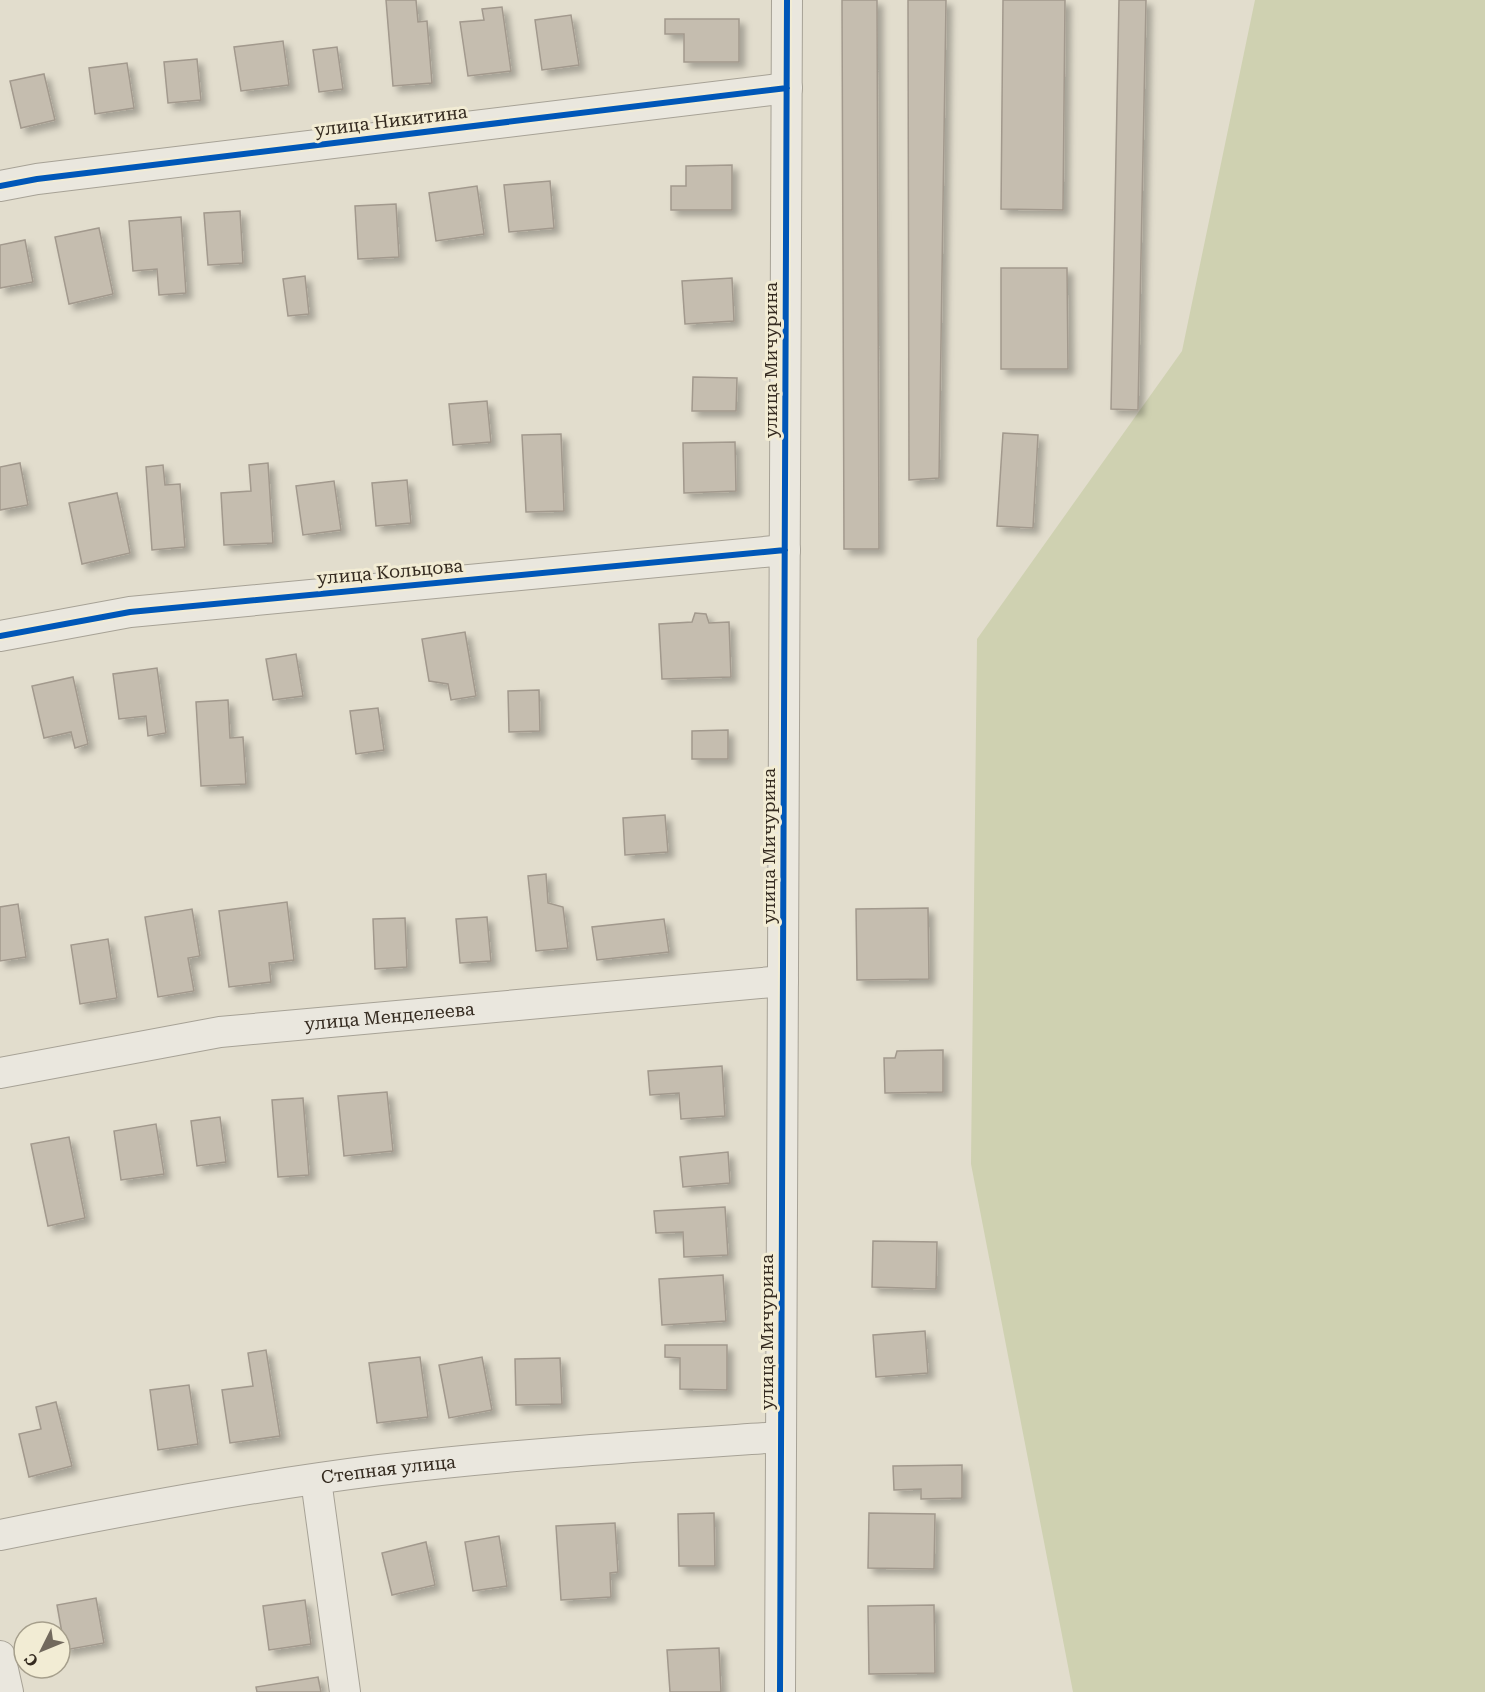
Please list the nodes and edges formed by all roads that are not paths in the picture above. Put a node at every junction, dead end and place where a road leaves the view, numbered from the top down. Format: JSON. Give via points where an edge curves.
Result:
{"nodes":[{"id":1,"x":787,"y":0,"type":"edge"},
{"id":2,"x":787,"y":88,"type":"junction"},
{"id":3,"x":0,"y":186,"type":"edge"},
{"id":4,"x":785,"y":550,"type":"junction"},
{"id":5,"x":0,"y":636,"type":"edge"},
{"id":6,"x":783,"y":981,"type":"junction"},
{"id":7,"x":0,"y":1073,"type":"edge"},
{"id":8,"x":781,"y":1437,"type":"junction"},
{"id":9,"x":316,"y":1480,"type":"junction"},
{"id":10,"x":0,"y":1535,"type":"edge"},
{"id":11,"x":0,"y":1656,"type":"edge"},
{"id":12,"x":8,"y":1692,"type":"edge"},
{"id":13,"x":345,"y":1692,"type":"edge"},
{"id":14,"x":780,"y":1692,"type":"edge"}],
"edges":[{"from":1,"to":2,"type":"street","name":"улица Мичурина"},
{"from":2,"to":3,"type":"street","name":"улица Никитина"},
{"from":2,"to":4,"type":"street","name":"улица Мичурина"},
{"from":4,"to":5,"type":"street","name":"улица Кольцова","via":[[130,612]]},
{"from":4,"to":6,"type":"street","name":"улица Мичурина"},
{"from":6,"to":7,"type":"street","name":"улица Менделеева","via":[[220,1032]]},
{"from":6,"to":8,"type":"street","name":"улица Мичурина"},
{"from":8,"to":9,"type":"street","name":"Степная улица","via":[[585,1450]]},
{"from":8,"to":14,"type":"street","name":"улица Мичурина"},
{"from":9,"to":10,"type":"street","name":"Степная улица","via":[[177,1501]]},
{"from":9,"to":13,"type":"street"},
{"from":11,"to":12,"type":"street"}]}
